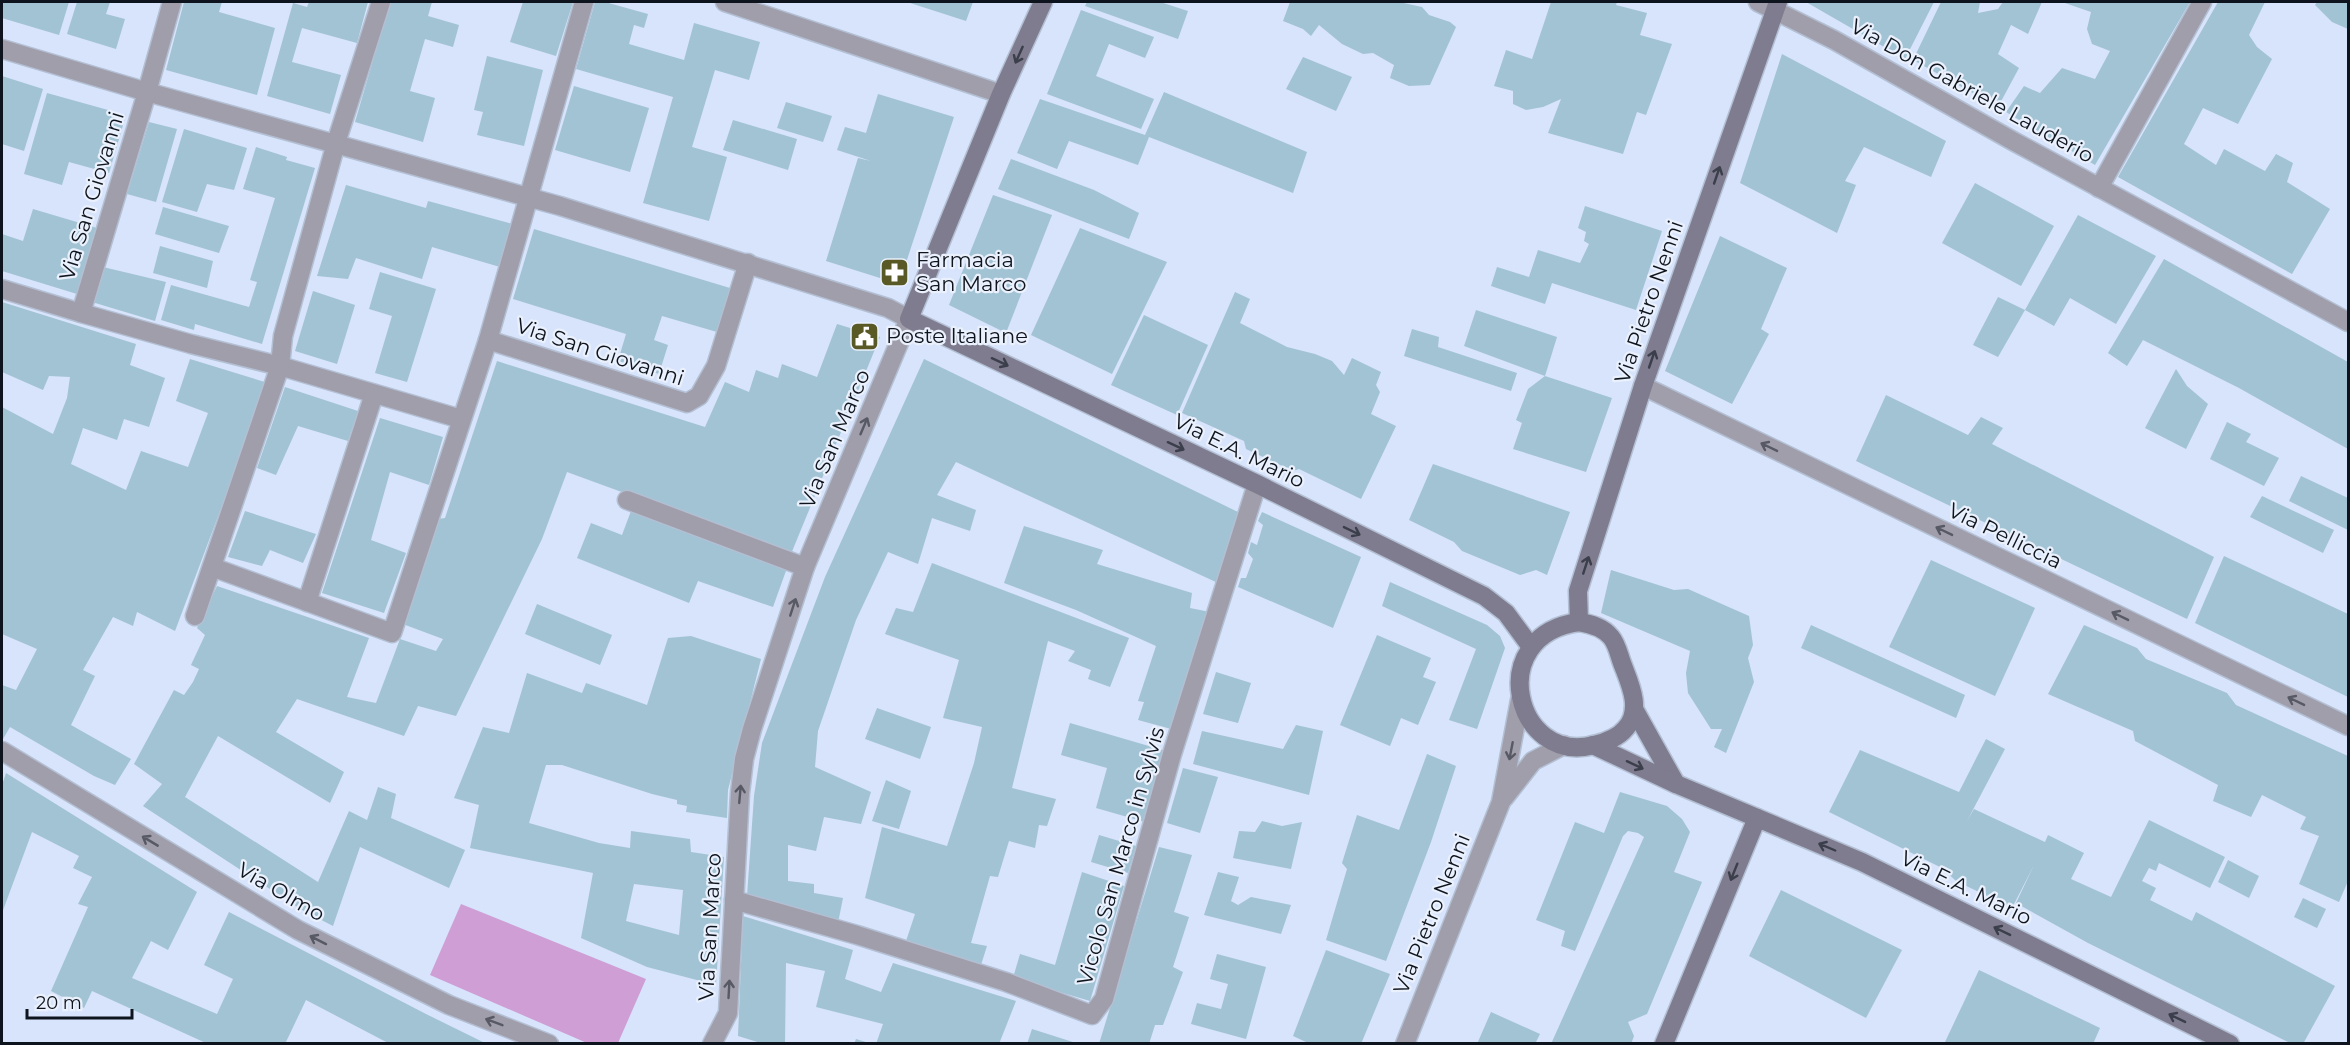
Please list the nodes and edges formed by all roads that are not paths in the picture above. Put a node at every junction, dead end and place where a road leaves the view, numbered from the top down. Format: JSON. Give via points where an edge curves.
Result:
{"nodes":[{"id":1,"x":172,"y":2,"type":"edge"},
{"id":2,"x":381,"y":2,"type":"edge"},
{"id":3,"x":584,"y":2,"type":"edge"},
{"id":4,"x":725,"y":2,"type":"edge"},
{"id":5,"x":1043,"y":2,"type":"edge"},
{"id":6,"x":1758,"y":2,"type":"edge"},
{"id":7,"x":2202,"y":2,"type":"edge"},
{"id":8,"x":1777,"y":6,"type":"edge"},
{"id":9,"x":2,"y":49,"type":"edge"},
{"id":10,"x":147,"y":92,"type":"junction"},
{"id":11,"x":1001,"y":94,"type":"junction"},
{"id":12,"x":336,"y":143,"type":"junction"},
{"id":13,"x":2099,"y":188,"type":"junction"},
{"id":14,"x":529,"y":198,"type":"junction"},
{"id":15,"x":748,"y":263,"type":"junction"},
{"id":16,"x":2,"y":289,"type":"edge"},
{"id":17,"x":81,"y":313,"type":"junction"},
{"id":18,"x":909,"y":319,"type":"junction"},
{"id":19,"x":2349,"y":322,"type":"edge"},
{"id":20,"x":488,"y":340,"type":"junction"},
{"id":21,"x":280,"y":366,"type":"junction"},
{"id":22,"x":1643,"y":386,"type":"junction"},
{"id":23,"x":374,"y":394,"type":"junction"},
{"id":24,"x":462,"y":419,"type":"junction"},
{"id":25,"x":1257,"y":484,"type":"junction"},
{"id":26,"x":627,"y":500,"type":"dead end"},
{"id":27,"x":212,"y":567,"type":"junction"},
{"id":28,"x":806,"y":567,"type":"junction"},
{"id":29,"x":307,"y":602,"type":"junction"},
{"id":30,"x":195,"y":616,"type":"dead end"},
{"id":31,"x":1579,"y":622,"type":"junction"},
{"id":32,"x":1531,"y":647,"type":"junction"},
{"id":33,"x":1520,"y":700,"type":"junction"},
{"id":34,"x":1634,"y":710,"type":"junction"},
{"id":35,"x":2349,"y":726,"type":"edge"},
{"id":36,"x":1564,"y":745,"type":"junction"},
{"id":37,"x":1593,"y":745,"type":"junction"},
{"id":38,"x":3,"y":755,"type":"edge"},
{"id":39,"x":1676,"y":784,"type":"junction"},
{"id":40,"x":1501,"y":802,"type":"junction"},
{"id":41,"x":1757,"y":818,"type":"junction"},
{"id":42,"x":734,"y":900,"type":"junction"},
{"id":43,"x":549,"y":1044,"type":"edge"},
{"id":44,"x":712,"y":1044,"type":"edge"},
{"id":45,"x":1405,"y":1044,"type":"edge"},
{"id":46,"x":1664,"y":1044,"type":"edge"},
{"id":47,"x":2230,"y":1044,"type":"edge"}],
"edges":[{"from":1,"to":10,"type":"street","name":"Via San Giovanni"},
{"from":2,"to":12,"type":"street"},
{"from":3,"to":14,"type":"street","name":"Via San Giovanni"},
{"from":4,"to":11,"type":"street"},
{"from":5,"to":11,"type":"main road","name":"Via San Marco","one_way":true},
{"from":6,"to":8,"type":"street","name":"Via Don Gabriele Lauderio"},
{"from":7,"to":13,"type":"street","name":"Via Don Gabriele Lauderio"},
{"from":8,"to":13,"type":"street","name":"Via Don Gabriele Lauderio"},
{"from":22,"to":8,"type":"main road","name":"Via Pietro Nenni","one_way":true},
{"from":9,"to":10,"type":"street","name":"Via San Giovanni"},
{"from":10,"to":12,"type":"street","name":"Via San Giovanni"},
{"from":10,"to":17,"type":"street","name":"Via San Giovanni"},
{"from":11,"to":18,"type":"main road","name":"Via San Marco"},
{"from":12,"to":14,"type":"street","name":"Via San Giovanni"},
{"from":12,"to":21,"type":"street","via":[[283,336]]},
{"from":13,"to":19,"type":"street","name":"Via Don Gabriele Lauderio"},
{"from":14,"to":15,"type":"street","name":"Via San Giovanni"},
{"from":14,"to":20,"type":"street","name":"Via San Giovanni"},
{"from":15,"to":18,"type":"street","name":"Via San Giovanni","via":[[888,308]]},
{"from":15,"to":20,"type":"street","name":"Via San Giovanni","via":[[716,366],[699,396],[687,403]]},
{"from":16,"to":17,"type":"street","name":"Via San Giovanni"},
{"from":17,"to":21,"type":"street","name":"Via San Giovanni"},
{"from":18,"to":25,"type":"main road","name":"Via E.A. Mario","one_way":true},
{"from":28,"to":18,"type":"street","name":"Via San Marco","one_way":true},
{"from":20,"to":24,"type":"street","name":"Via San Giovanni"},
{"from":21,"to":23,"type":"street","name":"Via San Giovanni"},
{"from":21,"to":27,"type":"street"},
{"from":31,"to":22,"type":"main road","name":"Via Pietro Nenni","one_way":true,"via":[[1578,591]]},
{"from":35,"to":22,"type":"street","name":"Via Pelliccia","one_way":true},
{"from":23,"to":24,"type":"street","name":"Via San Giovanni"},
{"from":23,"to":29,"type":"street"},
{"from":24,"to":29,"type":"street","name":"Via San Giovanni","via":[[392,633]]},
{"from":25,"to":32,"type":"main road","name":"Via E.A. Mario","one_way":true,"via":[[1484,596],[1506,613]]},
{"from":25,"to":42,"type":"street","name":"Vicolo San Marco in Sylvis","via":[[1172,754],[1104,999],[1092,1015],[995,978]]},
{"from":26,"to":28,"type":"street"},
{"from":27,"to":29,"type":"street","name":"Via San Giovanni"},
{"from":27,"to":30,"type":"street"},
{"from":42,"to":28,"type":"street","name":"Via San Marco","one_way":true,"via":[[744,759]]},
{"from":31,"to":32,"type":"main road","via":[[1547,632]]},
{"from":31,"to":34,"type":"main road","via":[[1602,629],[1614,643],[1632,691]]},
{"from":32,"to":33,"type":"main road","via":[[1521,667]]},
{"from":33,"to":36,"type":"main road","via":[[1529,720],[1544,736]]},
{"from":33,"to":40,"type":"street","name":"Via Pietro Nenni","one_way":true},
{"from":34,"to":37,"type":"main road","via":[[1628,727],[1610,740]]},
{"from":34,"to":39,"type":"main road"},
{"from":36,"to":37,"type":"main road"},
{"from":36,"to":40,"type":"street","name":"Via Pietro Nenni","via":[[1533,761]]},
{"from":37,"to":39,"type":"main road","name":"Via E.A. Mario","one_way":true},
{"from":43,"to":38,"type":"street","name":"Via Olmo","one_way":true,"via":[[449,1005],[298,930]]},
{"from":39,"to":41,"type":"main road","name":"Via E.A. Mario"},
{"from":40,"to":45,"type":"street","name":"Via Pietro Nenni"},
{"from":41,"to":46,"type":"main road","one_way":true},
{"from":47,"to":41,"type":"main road","name":"Via E.A. Mario","one_way":true,"via":[[1862,862]]},
{"from":44,"to":42,"type":"street","name":"Via San Marco","one_way":true,"via":[[728,1013]]}]}
